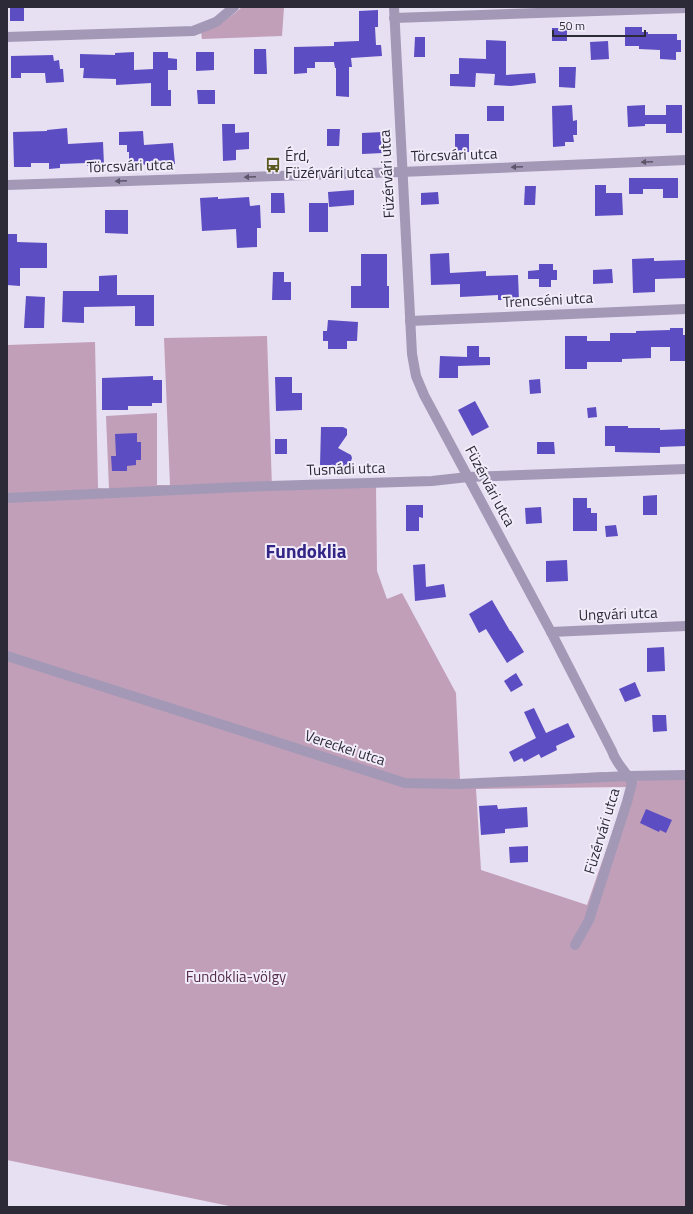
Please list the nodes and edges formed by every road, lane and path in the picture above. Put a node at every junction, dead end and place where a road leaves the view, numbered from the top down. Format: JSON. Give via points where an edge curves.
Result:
{"nodes":[{"id":1,"x":234,"y":7,"type":"edge"},
{"id":2,"x":394,"y":7,"type":"edge"},
{"id":3,"x":686,"y":8,"type":"edge"},
{"id":4,"x":394,"y":18,"type":"junction"},
{"id":5,"x":7,"y":37,"type":"edge"},
{"id":6,"x":686,"y":160,"type":"edge"},
{"id":7,"x":401,"y":172,"type":"junction"},
{"id":8,"x":7,"y":185,"type":"edge"},
{"id":9,"x":686,"y":309,"type":"edge"},
{"id":10,"x":410,"y":321,"type":"junction"},
{"id":11,"x":686,"y":469,"type":"edge"},
{"id":12,"x":468,"y":476,"type":"junction"},
{"id":13,"x":7,"y":498,"type":"edge"},
{"id":14,"x":686,"y":626,"type":"edge"},
{"id":15,"x":550,"y":632,"type":"junction"},
{"id":16,"x":7,"y":656,"type":"edge"},
{"id":17,"x":686,"y":775,"type":"edge"},
{"id":18,"x":628,"y":776,"type":"junction"},
{"id":19,"x":574,"y":945,"type":"dead end"}],
"edges":[{"from":1,"to":5,"type":"street","via":[[216,22],[193,31]]},
{"from":2,"to":4,"type":"street","name":"Füzérvári utca"},
{"from":3,"to":4,"type":"street"},
{"from":4,"to":7,"type":"street","name":"Füzérvári utca"},
{"from":6,"to":7,"type":"street","name":"Törcsvári utca","one_way":true},
{"from":7,"to":8,"type":"street","name":"Törcsvári utca","one_way":true},
{"from":7,"to":10,"type":"street","name":"Füzérvári utca"},
{"from":9,"to":10,"type":"street","name":"Trencséni utca"},
{"from":10,"to":12,"type":"street","name":"Füzérvári utca","via":[[416,376]]},
{"from":11,"to":12,"type":"street","name":"Tusnádi utca"},
{"from":12,"to":13,"type":"street","name":"Tusnádi utca","via":[[432,481]]},
{"from":12,"to":15,"type":"street","name":"Füzérvári utca"},
{"from":14,"to":15,"type":"street","name":"Ungvári utca"},
{"from":15,"to":18,"type":"street","name":"Füzérvári utca","via":[[614,759]]},
{"from":16,"to":18,"type":"street","name":"Vereckei utca","via":[[405,783],[459,784]]},
{"from":17,"to":18,"type":"street","name":"Vereckei utca"},
{"from":18,"to":19,"type":"street","name":"Füzérvári utca","via":[[632,783],[608,862],[589,920]]}]}
